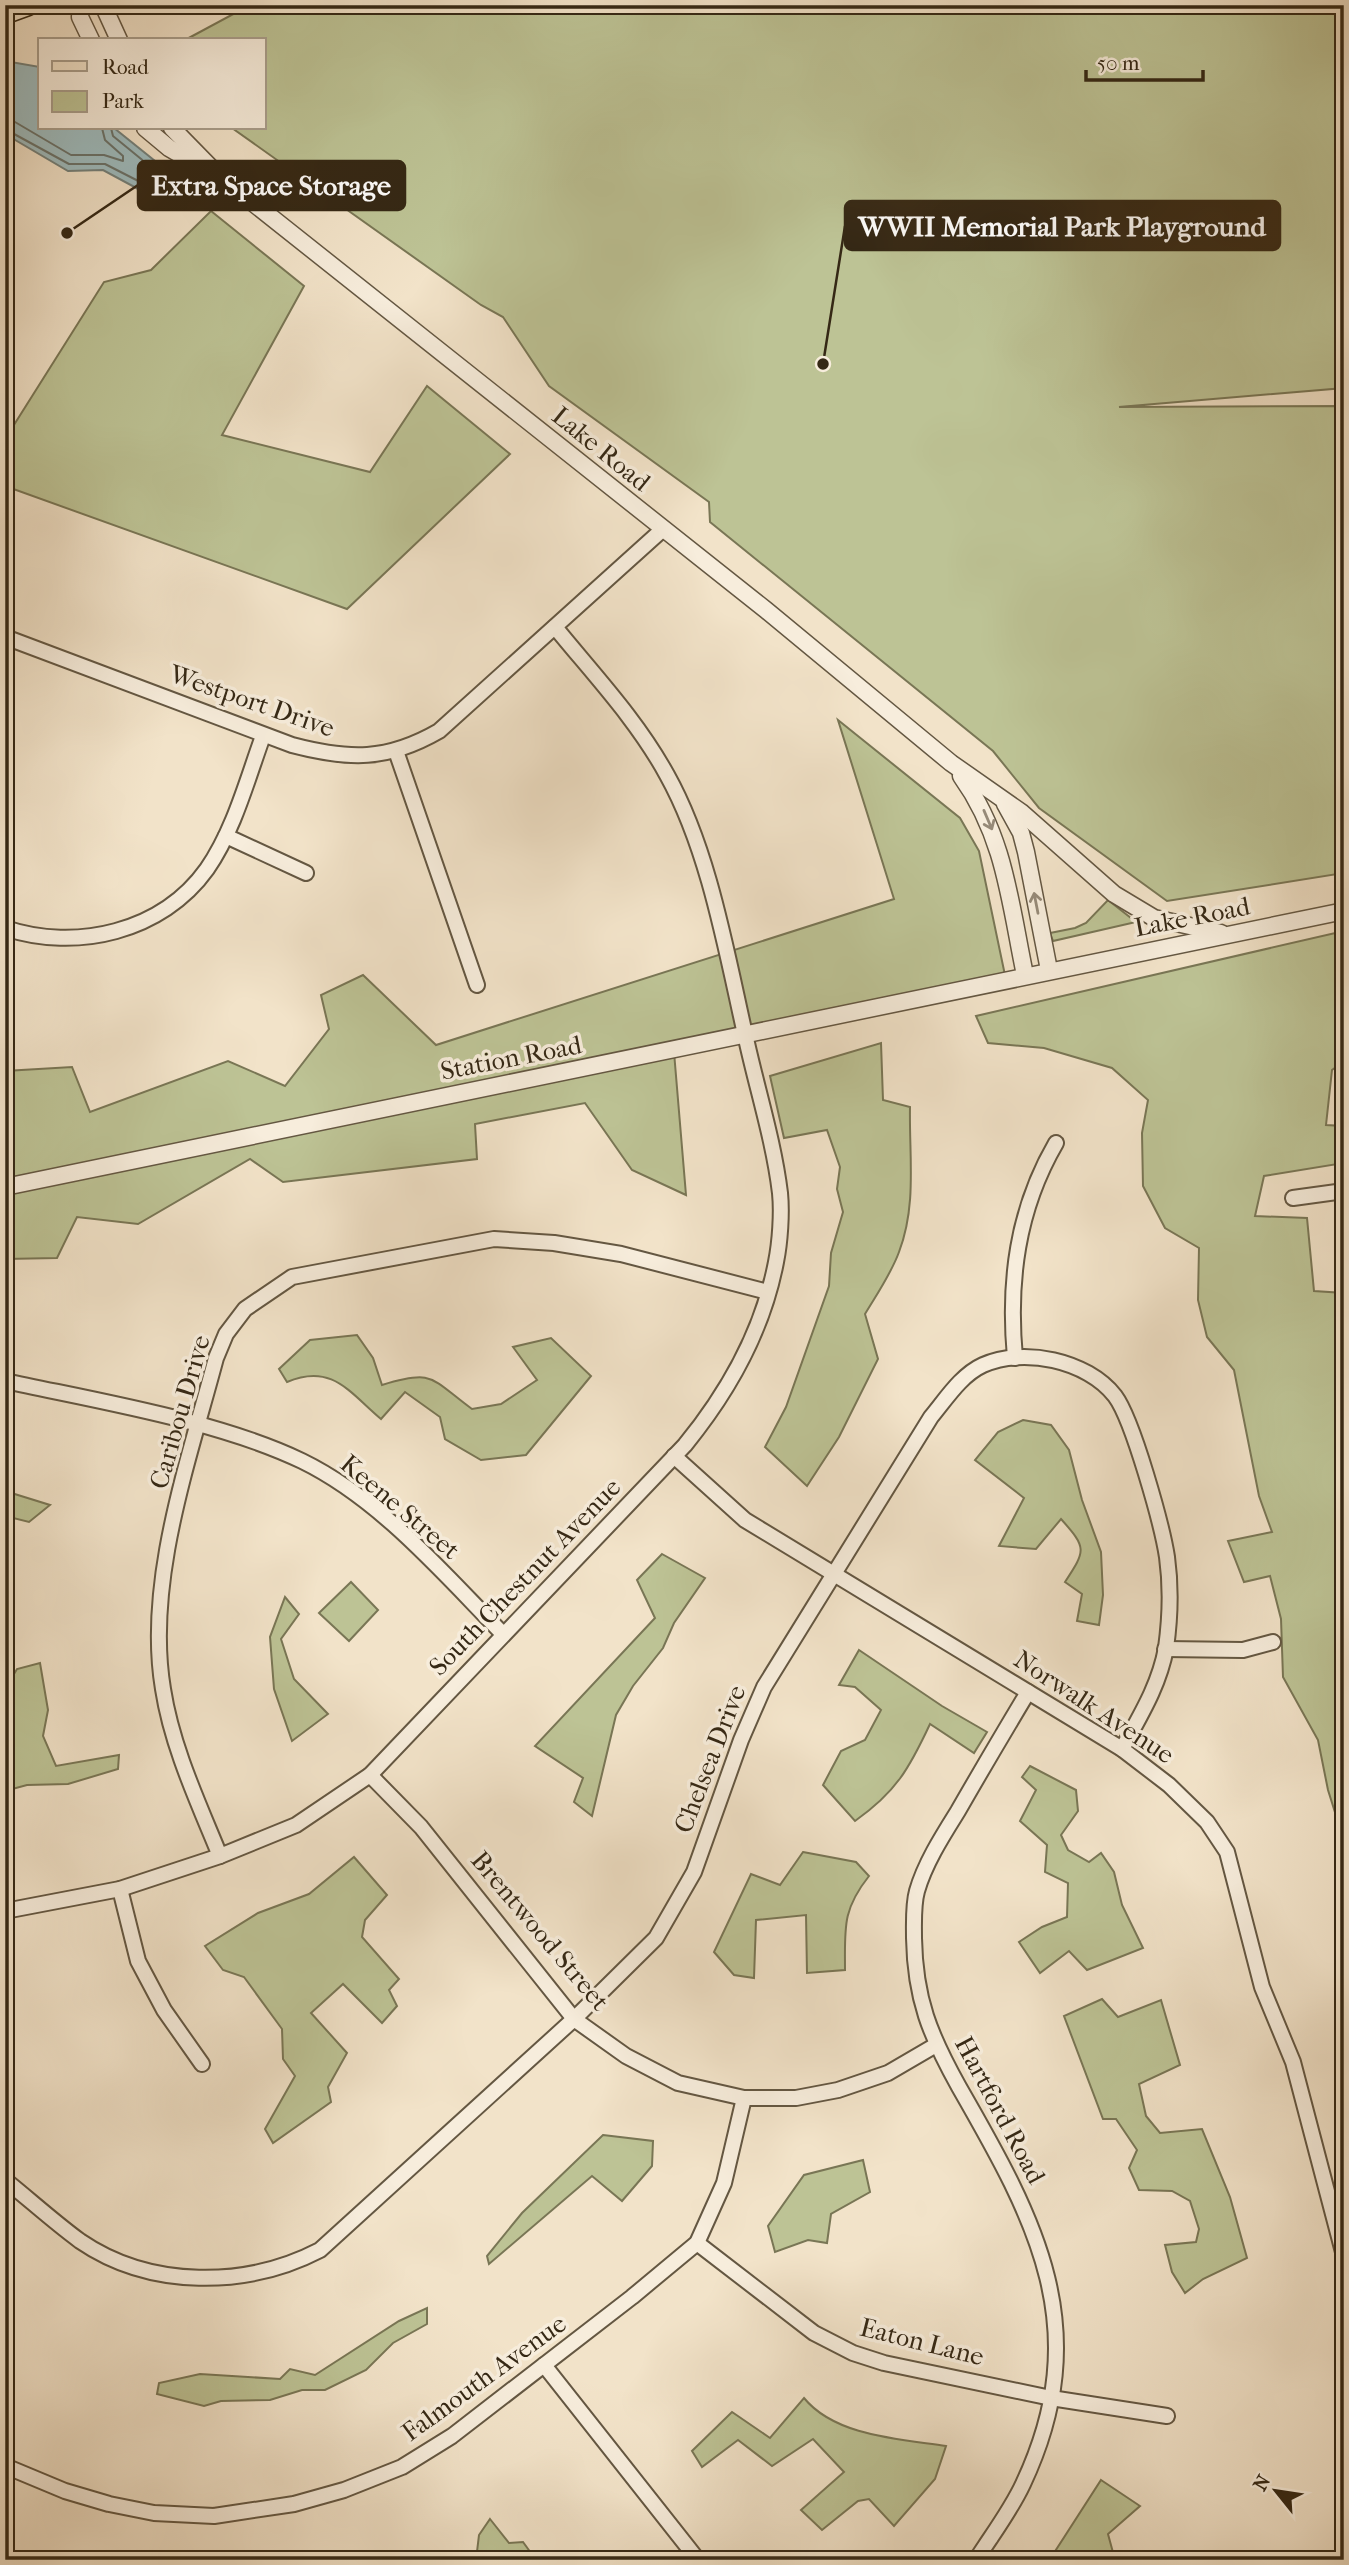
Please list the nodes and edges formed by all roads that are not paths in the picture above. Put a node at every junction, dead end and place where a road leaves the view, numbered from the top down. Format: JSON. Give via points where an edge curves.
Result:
{"nodes":[{"id":1,"x":27,"y":5,"type":"edge"},
{"id":2,"x":81,"y":5,"type":"edge"},
{"id":3,"x":103,"y":5,"type":"edge"},
{"id":4,"x":5,"y":13,"type":"edge"},
{"id":5,"x":90,"y":38,"type":"edge"},
{"id":6,"x":118,"y":38,"type":"edge"},
{"id":7,"x":147,"y":130,"type":"edge"},
{"id":8,"x":174,"y":130,"type":"edge"},
{"id":9,"x":218,"y":176,"type":"junction"},
{"id":10,"x":662,"y":530,"type":"junction"},
{"id":11,"x":555,"y":627,"type":"junction"},
{"id":12,"x":5,"y":637,"type":"edge"},
{"id":13,"x":263,"y":736,"type":"junction"},
{"id":14,"x":396,"y":751,"type":"junction"},
{"id":15,"x":951,"y":763,"type":"junction"},
{"id":16,"x":1003,"y":801,"type":"junction"},
{"id":17,"x":226,"y":836,"type":"junction"},
{"id":18,"x":306,"y":873,"type":"dead end"},
{"id":19,"x":1344,"y":911,"type":"edge"},
{"id":20,"x":5,"y":928,"type":"edge"},
{"id":21,"x":1231,"y":935,"type":"junction"},
{"id":22,"x":1049,"y":970,"type":"junction"},
{"id":23,"x":1025,"y":975,"type":"junction"},
{"id":24,"x":477,"y":985,"type":"dead end"},
{"id":25,"x":745,"y":1035,"type":"junction"},
{"id":26,"x":1056,"y":1143,"type":"dead end"},
{"id":27,"x":5,"y":1186,"type":"edge"},
{"id":28,"x":1344,"y":1191,"type":"edge"},
{"id":29,"x":1293,"y":1198,"type":"dead end"},
{"id":30,"x":768,"y":1292,"type":"junction"},
{"id":31,"x":1015,"y":1358,"type":"junction"},
{"id":32,"x":5,"y":1381,"type":"edge"},
{"id":33,"x":198,"y":1426,"type":"junction"},
{"id":34,"x":674,"y":1457,"type":"junction"},
{"id":35,"x":833,"y":1574,"type":"junction"},
{"id":36,"x":502,"y":1633,"type":"junction"},
{"id":37,"x":1273,"y":1642,"type":"dead end"},
{"id":38,"x":1166,"y":1649,"type":"junction"},
{"id":39,"x":1028,"y":1692,"type":"junction"},
{"id":40,"x":1122,"y":1749,"type":"junction"},
{"id":41,"x":370,"y":1774,"type":"junction"},
{"id":42,"x":220,"y":1856,"type":"junction"},
{"id":43,"x":120,"y":1889,"type":"junction"},
{"id":44,"x":5,"y":1911,"type":"edge"},
{"id":45,"x":574,"y":2019,"type":"junction"},
{"id":46,"x":936,"y":2045,"type":"junction"},
{"id":47,"x":202,"y":2064,"type":"dead end"},
{"id":48,"x":744,"y":2098,"type":"junction"},
{"id":49,"x":5,"y":2180,"type":"edge"},
{"id":50,"x":697,"y":2243,"type":"junction"},
{"id":51,"x":1344,"y":2256,"type":"edge"},
{"id":52,"x":544,"y":2365,"type":"junction"},
{"id":53,"x":1051,"y":2398,"type":"junction"},
{"id":54,"x":1167,"y":2416,"type":"dead end"},
{"id":55,"x":5,"y":2466,"type":"edge"},
{"id":56,"x":698,"y":2560,"type":"edge"},
{"id":57,"x":976,"y":2560,"type":"edge"}],
"edges":[{"from":1,"to":4,"type":"main road"},
{"from":2,"to":5,"type":"street","via":[[80,17]]},
{"from":3,"to":6,"type":"street"},
{"from":7,"to":9,"type":"street","name":"Lake Road"},
{"from":8,"to":9,"type":"street","name":"Lake Road"},
{"from":9,"to":10,"type":"street","name":"Lake Road"},
{"from":10,"to":11,"type":"street","name":"Westport Drive"},
{"from":10,"to":15,"type":"street","name":"Lake Road"},
{"from":11,"to":14,"type":"street","name":"Westport Drive","via":[[439,731]]},
{"from":11,"to":25,"type":"street","name":"South Chestnut Avenue","via":[[632,719],[677,794],[704,865]]},
{"from":12,"to":13,"type":"street","name":"Westport Drive"},
{"from":13,"to":14,"type":"street","name":"Westport Drive","via":[[338,756],[369,757]]},
{"from":13,"to":17,"type":"street"},
{"from":14,"to":24,"type":"street"},
{"from":15,"to":16,"type":"street","name":"Lake Road"},
{"from":15,"to":23,"type":"street","name":"Lake Road","one_way":true,"via":[[992,827]]},
{"from":16,"to":21,"type":"street","via":[[1135,909],[1154,918]]},
{"from":22,"to":16,"type":"street","name":"Lake Road","one_way":true,"via":[[1021,833]]},
{"from":17,"to":18,"type":"street"},
{"from":17,"to":20,"type":"street","via":[[207,869],[185,894],[144,920],[74,939],[50,939]]},
{"from":19,"to":21,"type":"street","name":"Lake Road"},
{"from":21,"to":22,"type":"street","name":"Lake Road"},
{"from":22,"to":23,"type":"street","name":"Lake Road"},
{"from":23,"to":25,"type":"street","name":"Station Road"},
{"from":25,"to":27,"type":"street","name":"Station Road"},
{"from":25,"to":30,"type":"street","name":"South Chestnut Avenue","via":[[780,1195],[777,1259]]},
{"from":26,"to":31,"type":"street","via":[[1020,1229],[1012,1321]]},
{"from":28,"to":29,"type":"street"},
{"from":30,"to":33,"type":"street","name":"Caribou Drive","via":[[621,1254],[494,1239],[292,1277],[245,1309],[226,1334]]},
{"from":30,"to":34,"type":"street","name":"South Chestnut Avenue","via":[[746,1352],[722,1398]]},
{"from":31,"to":35,"type":"street","name":"Chelsea Drive","via":[[981,1365],[961,1380],[931,1417]]},
{"from":31,"to":38,"type":"street","name":"Chelsea Drive","via":[[1067,1364],[1096,1379],[1115,1396],[1132,1429],[1167,1558]]},
{"from":32,"to":33,"type":"street","name":"Keene Street"},
{"from":33,"to":36,"type":"street","name":"Keene Street","via":[[304,1462],[347,1489],[415,1546]]},
{"from":33,"to":42,"type":"street","name":"Caribou Drive","via":[[167,1554],[159,1618],[161,1673],[175,1737]]},
{"from":34,"to":35,"type":"street","name":"Norwalk Avenue","via":[[745,1520]]},
{"from":34,"to":36,"type":"street","name":"South Chestnut Avenue"},
{"from":35,"to":39,"type":"street","name":"Norwalk Avenue"},
{"from":35,"to":45,"type":"street","name":"Chelsea Drive","via":[[764,1687],[678,1904],[656,1938]]},
{"from":36,"to":41,"type":"street","name":"South Chestnut Avenue"},
{"from":37,"to":38,"type":"street","via":[[1243,1650]]},
{"from":38,"to":40,"type":"street","name":"Chelsea Drive","via":[[1155,1690]]},
{"from":39,"to":40,"type":"street","name":"Norwalk Avenue"},
{"from":39,"to":46,"type":"street","name":"Hartford Road","via":[[941,1839],[917,1891],[915,1974],[922,2012]]},
{"from":40,"to":51,"type":"street","name":"Norwalk Avenue","via":[[1207,1822],[1227,1852],[1262,1987],[1293,2062]]},
{"from":41,"to":42,"type":"street","name":"South Chestnut Avenue","via":[[296,1825]]},
{"from":41,"to":45,"type":"street","name":"Brentwood Street","via":[[421,1827]]},
{"from":42,"to":43,"type":"street","name":"South Chestnut Avenue"},
{"from":43,"to":44,"type":"street","name":"South Chestnut Avenue"},
{"from":43,"to":47,"type":"street","via":[[138,1961],[164,2010]]},
{"from":45,"to":48,"type":"street","name":"Brentwood Street","via":[[626,2056],[678,2083]]},
{"from":45,"to":49,"type":"street","name":"Chelsea Drive","via":[[320,2250],[291,2264],[238,2277],[173,2277],[140,2268],[82,2242]]},
{"from":46,"to":48,"type":"street","name":"Brentwood Street","via":[[888,2073],[838,2090],[796,2098]]},
{"from":46,"to":53,"type":"street","name":"Hartford Road","via":[[1008,2172],[1040,2246],[1053,2295]]},
{"from":48,"to":50,"type":"street","name":"Falmouth Avenue","via":[[724,2183]]},
{"from":50,"to":52,"type":"street","name":"Falmouth Avenue"},
{"from":50,"to":53,"type":"street","name":"Eaton Lane","via":[[814,2333],[853,2353]]},
{"from":52,"to":55,"type":"street","name":"Falmouth Avenue","via":[[452,2436],[402,2467],[294,2504],[214,2516],[154,2514],[65,2491]]},
{"from":52,"to":56,"type":"street"},
{"from":53,"to":54,"type":"street","name":"Eaton Lane"},
{"from":53,"to":57,"type":"street","name":"Hartford Road","via":[[1023,2484]]}]}
